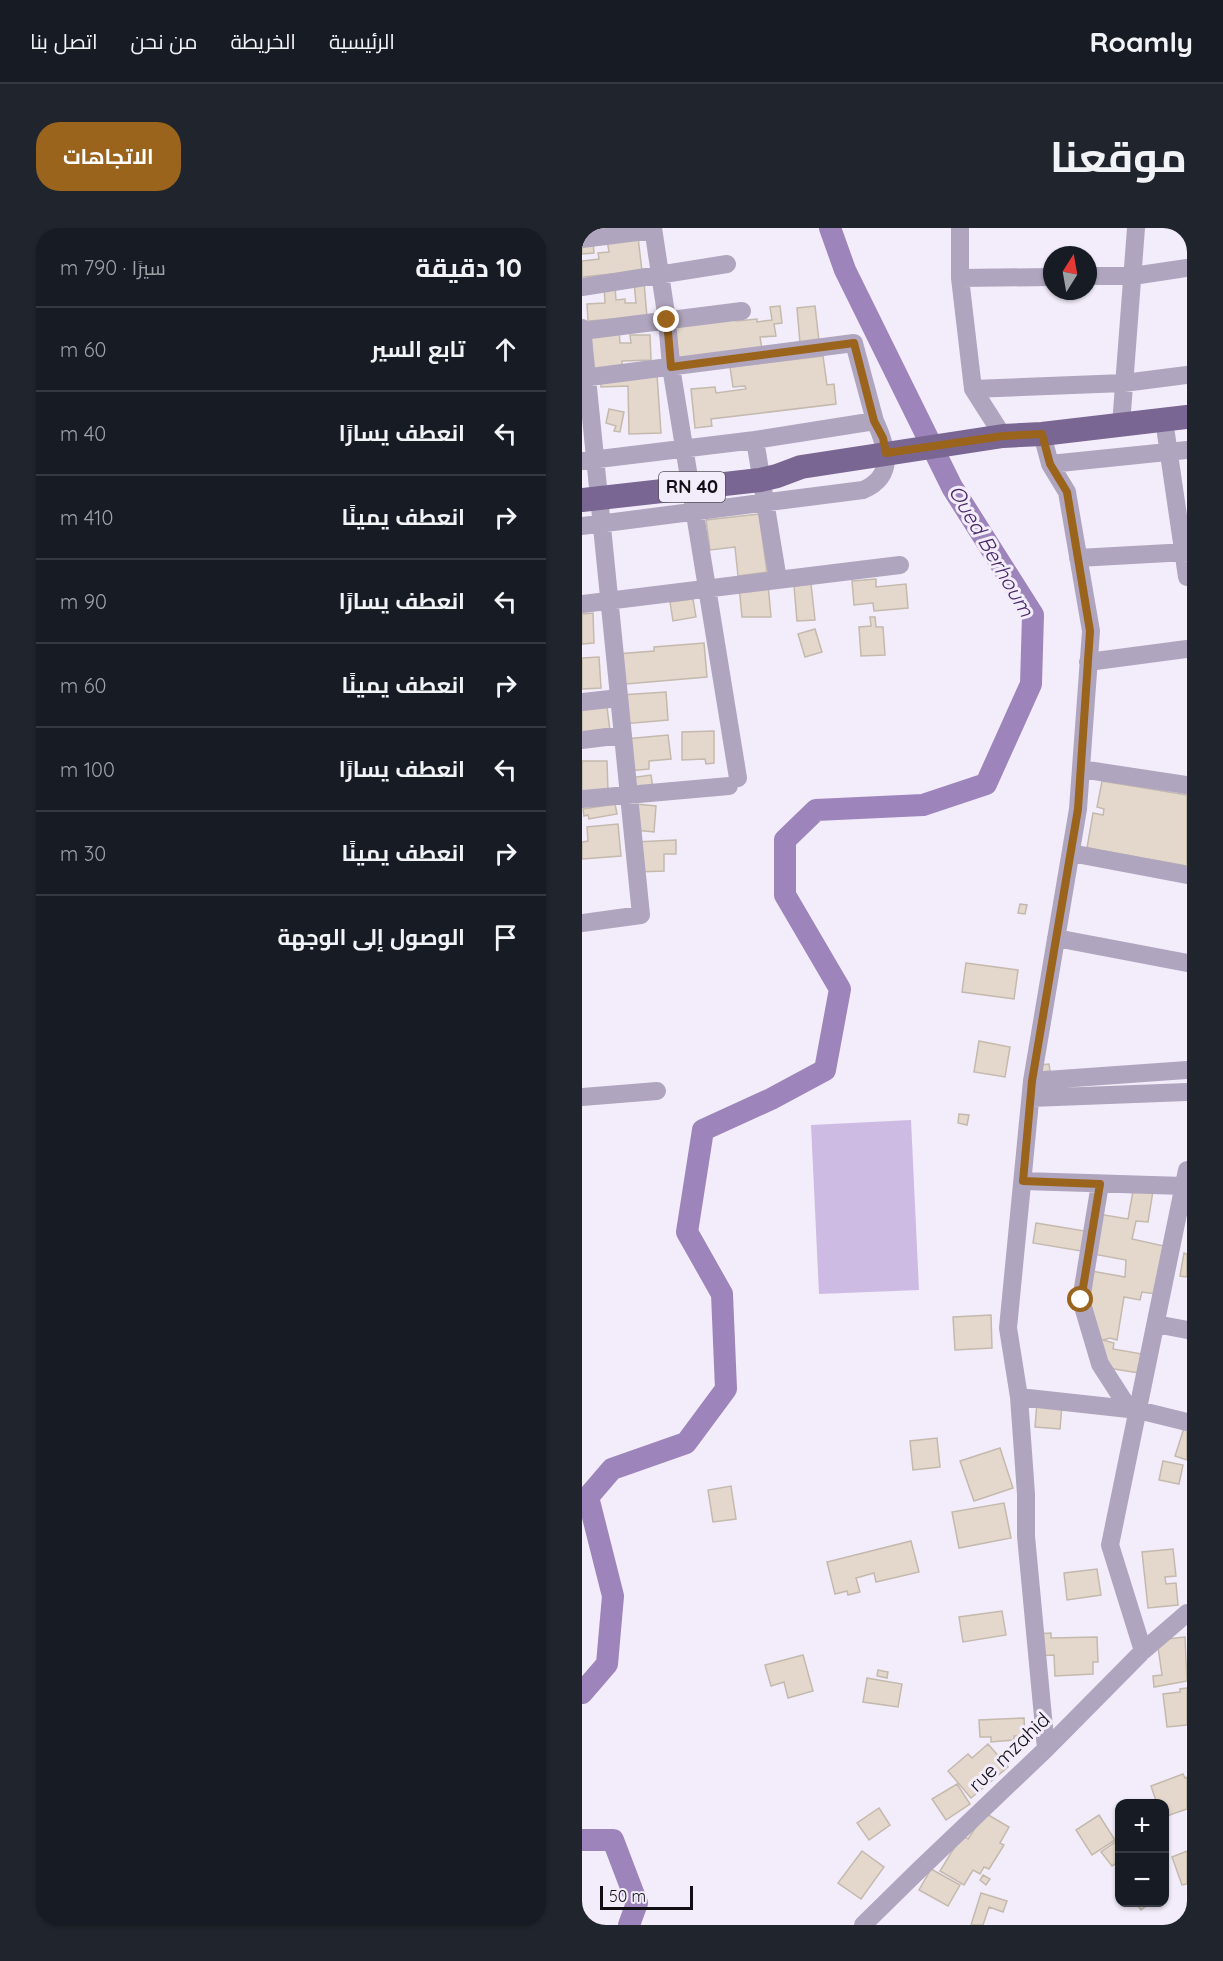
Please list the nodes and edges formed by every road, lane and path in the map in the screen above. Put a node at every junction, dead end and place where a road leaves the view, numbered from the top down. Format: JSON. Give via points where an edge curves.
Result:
{"nodes":[{"id":1,"x":960,"y":228,"type":"edge"},
{"id":2,"x":1136,"y":228,"type":"edge"},
{"id":3,"x":653,"y":229,"type":"edge"},
{"id":4,"x":582,"y":239,"type":"edge"},
{"id":5,"x":727,"y":264,"type":"dead end"},
{"id":6,"x":1187,"y":268,"type":"edge"},
{"id":7,"x":660,"y":276,"type":"junction"},
{"id":8,"x":1097,"y":276,"type":"edge"},
{"id":9,"x":1133,"y":276,"type":"junction"},
{"id":10,"x":1043,"y":277,"type":"edge"},
{"id":11,"x":960,"y":278,"type":"junction"},
{"id":12,"x":582,"y":287,"type":"edge"},
{"id":13,"x":742,"y":311,"type":"dead end"},
{"id":14,"x":667,"y":320,"type":"junction"},
{"id":15,"x":582,"y":330,"type":"edge"},
{"id":16,"x":671,"y":367,"type":"junction"},
{"id":17,"x":1187,"y":375,"type":"edge"},
{"id":18,"x":584,"y":378,"type":"edge"},
{"id":19,"x":1125,"y":383,"type":"junction"},
{"id":20,"x":973,"y":389,"type":"junction"},
{"id":21,"x":1176,"y":419,"type":"edge"},
{"id":22,"x":874,"y":421,"type":"junction"},
{"id":23,"x":1121,"y":426,"type":"junction"},
{"id":24,"x":1074,"y":430,"type":"junction"},
{"id":25,"x":1042,"y":434,"type":"junction"},
{"id":26,"x":1003,"y":436,"type":"junction"},
{"id":27,"x":755,"y":440,"type":"junction"},
{"id":28,"x":684,"y":448,"type":"junction"},
{"id":29,"x":895,"y":451,"type":"junction"},
{"id":30,"x":1178,"y":451,"type":"edge"},
{"id":31,"x":589,"y":460,"type":"edge"},
{"id":32,"x":1072,"y":461,"type":"junction"},
{"id":33,"x":1050,"y":464,"type":"junction"},
{"id":34,"x":759,"y":473,"type":"junction"},
{"id":35,"x":689,"y":480,"type":"junction"},
{"id":36,"x":590,"y":492,"type":"edge"},
{"id":37,"x":1067,"y":492,"type":"junction"},
{"id":38,"x":766,"y":504,"type":"junction"},
{"id":39,"x":695,"y":513,"type":"junction"},
{"id":40,"x":601,"y":524,"type":"junction"},
{"id":41,"x":582,"y":526,"type":"edge"},
{"id":42,"x":1186,"y":552,"type":"edge"},
{"id":43,"x":1078,"y":558,"type":"junction"},
{"id":44,"x":900,"y":565,"type":"dead end"},
{"id":45,"x":1187,"y":577,"type":"edge"},
{"id":46,"x":778,"y":580,"type":"junction"},
{"id":47,"x":707,"y":589,"type":"junction"},
{"id":48,"x":609,"y":601,"type":"junction"},
{"id":49,"x":582,"y":604,"type":"edge"},
{"id":50,"x":1187,"y":649,"type":"edge"},
{"id":51,"x":1088,"y":662,"type":"junction"},
{"id":52,"x":619,"y":698,"type":"junction"},
{"id":53,"x":582,"y":702,"type":"edge"},
{"id":54,"x":622,"y":735,"type":"junction"},
{"id":55,"x":582,"y":740,"type":"edge"},
{"id":56,"x":1081,"y":769,"type":"junction"},
{"id":57,"x":1187,"y":785,"type":"edge"},
{"id":58,"x":628,"y":794,"type":"junction"},
{"id":59,"x":582,"y":799,"type":"edge"},
{"id":60,"x":1071,"y":854,"type":"junction"},
{"id":61,"x":1187,"y":874,"type":"edge"},
{"id":62,"x":582,"y":923,"type":"edge"},
{"id":63,"x":1056,"y":938,"type":"junction"},
{"id":64,"x":1187,"y":963,"type":"edge"},
{"id":65,"x":1187,"y":1070,"type":"edge"},
{"id":66,"x":1032,"y":1089,"type":"junction"},
{"id":67,"x":657,"y":1091,"type":"dead end"},
{"id":68,"x":1187,"y":1092,"type":"edge"},
{"id":69,"x":582,"y":1097,"type":"edge"},
{"id":70,"x":1186,"y":1177,"type":"edge"},
{"id":71,"x":1023,"y":1181,"type":"junction"},
{"id":72,"x":1100,"y":1184,"type":"junction"},
{"id":73,"x":1179,"y":1246,"type":"edge"},
{"id":74,"x":1156,"y":1324,"type":"junction"},
{"id":75,"x":1187,"y":1330,"type":"edge"},
{"id":76,"x":1019,"y":1397,"type":"junction"},
{"id":77,"x":1134,"y":1410,"type":"junction"},
{"id":78,"x":1187,"y":1422,"type":"edge"},
{"id":79,"x":1187,"y":1613,"type":"edge"},
{"id":80,"x":1143,"y":1650,"type":"junction"},
{"id":81,"x":1046,"y":1749,"type":"junction"},
{"id":82,"x":863,"y":1925,"type":"edge"}],
"edges":[{"from":1,"to":11,"type":"street"},
{"from":2,"to":9,"type":"street"},
{"from":3,"to":4,"type":"street"},
{"from":3,"to":7,"type":"street"},
{"from":5,"to":7,"type":"street"},
{"from":6,"to":9,"type":"street"},
{"from":7,"to":12,"type":"street"},
{"from":7,"to":14,"type":"street"},
{"from":8,"to":9,"type":"street"},
{"from":9,"to":19,"type":"street"},
{"from":10,"to":11,"type":"street"},
{"from":11,"to":20,"type":"street"},
{"from":13,"to":14,"type":"street"},
{"from":14,"to":15,"type":"street"},
{"from":14,"to":16,"type":"street"},
{"from":15,"to":18,"type":"street"},
{"from":16,"to":18,"type":"street"},
{"from":16,"to":22,"type":"street","via":[[854,343]]},
{"from":16,"to":28,"type":"street"},
{"from":17,"to":19,"type":"street"},
{"from":18,"to":31,"type":"street"},
{"from":19,"to":20,"type":"street"},
{"from":19,"to":23,"type":"street"},
{"from":20,"to":26,"type":"street"},
{"from":21,"to":23,"type":"main road","number":"RN 40"},
{"from":21,"to":30,"type":"street"},
{"from":22,"to":27,"type":"street"},
{"from":22,"to":29,"type":"street"},
{"from":23,"to":24,"type":"main road","number":"RN 40"},
{"from":24,"to":25,"type":"main road","number":"RN 40"},
{"from":24,"to":32,"type":"street"},
{"from":25,"to":26,"type":"main road","number":"RN 40"},
{"from":25,"to":33,"type":"street"},
{"from":26,"to":29,"type":"main road","number":"RN 40"},
{"from":27,"to":28,"type":"street"},
{"from":27,"to":34,"type":"street"},
{"from":28,"to":31,"type":"street"},
{"from":28,"to":35,"type":"street"},
{"from":29,"to":34,"type":"main road","number":"RN 40"},
{"from":29,"to":38,"type":"street","via":[[882,476],[863,490]]},
{"from":30,"to":32,"type":"street"},
{"from":30,"to":42,"type":"street"},
{"from":31,"to":36,"type":"street"},
{"from":32,"to":33,"type":"street"},
{"from":32,"to":37,"type":"street"},
{"from":33,"to":37,"type":"street"},
{"from":34,"to":35,"type":"main road","number":"RN 40"},
{"from":34,"to":38,"type":"street"},
{"from":35,"to":36,"type":"main road","number":"RN 40"},
{"from":35,"to":39,"type":"street"},
{"from":36,"to":40,"type":"street"},
{"from":37,"to":43,"type":"street"},
{"from":38,"to":39,"type":"street"},
{"from":38,"to":46,"type":"street"},
{"from":39,"to":40,"type":"street"},
{"from":39,"to":47,"type":"street"},
{"from":40,"to":41,"type":"street"},
{"from":40,"to":48,"type":"street"},
{"from":42,"to":43,"type":"street"},
{"from":42,"to":45,"type":"street"},
{"from":43,"to":51,"type":"street","via":[[1090,631]]},
{"from":44,"to":46,"type":"street"},
{"from":46,"to":47,"type":"street"},
{"from":47,"to":48,"type":"street"},
{"from":47,"to":58,"type":"street","via":[[734,782]]},
{"from":48,"to":49,"type":"street"},
{"from":48,"to":52,"type":"street"},
{"from":50,"to":51,"type":"street"},
{"from":51,"to":56,"type":"street"},
{"from":52,"to":53,"type":"street"},
{"from":52,"to":54,"type":"street"},
{"from":54,"to":55,"type":"street"},
{"from":54,"to":58,"type":"street"},
{"from":56,"to":57,"type":"street"},
{"from":56,"to":60,"type":"street"},
{"from":58,"to":59,"type":"street"},
{"from":58,"to":62,"type":"street","via":[[641,915]]},
{"from":60,"to":61,"type":"street"},
{"from":60,"to":63,"type":"street"},
{"from":63,"to":64,"type":"street"},
{"from":63,"to":66,"type":"street"},
{"from":65,"to":66,"type":"street"},
{"from":66,"to":68,"type":"street"},
{"from":66,"to":71,"type":"street"},
{"from":67,"to":69,"type":"street"},
{"from":70,"to":72,"type":"street"},
{"from":70,"to":73,"type":"street"},
{"from":71,"to":72,"type":"street"},
{"from":71,"to":76,"type":"street","via":[[1008,1328]]},
{"from":72,"to":77,"type":"street","via":[[1081,1300],[1100,1364]]},
{"from":73,"to":74,"type":"street"},
{"from":74,"to":75,"type":"street"},
{"from":74,"to":77,"type":"street"},
{"from":76,"to":77,"type":"street"},
{"from":76,"to":81,"type":"street","via":[[1026,1536]]},
{"from":77,"to":78,"type":"street"},
{"from":77,"to":80,"type":"street","via":[[1110,1545]]},
{"from":79,"to":80,"type":"street","name":"rue mzahid"},
{"from":80,"to":81,"type":"street","name":"rue mzahid"},
{"from":81,"to":82,"type":"street","name":"rue mzahid"}]}
